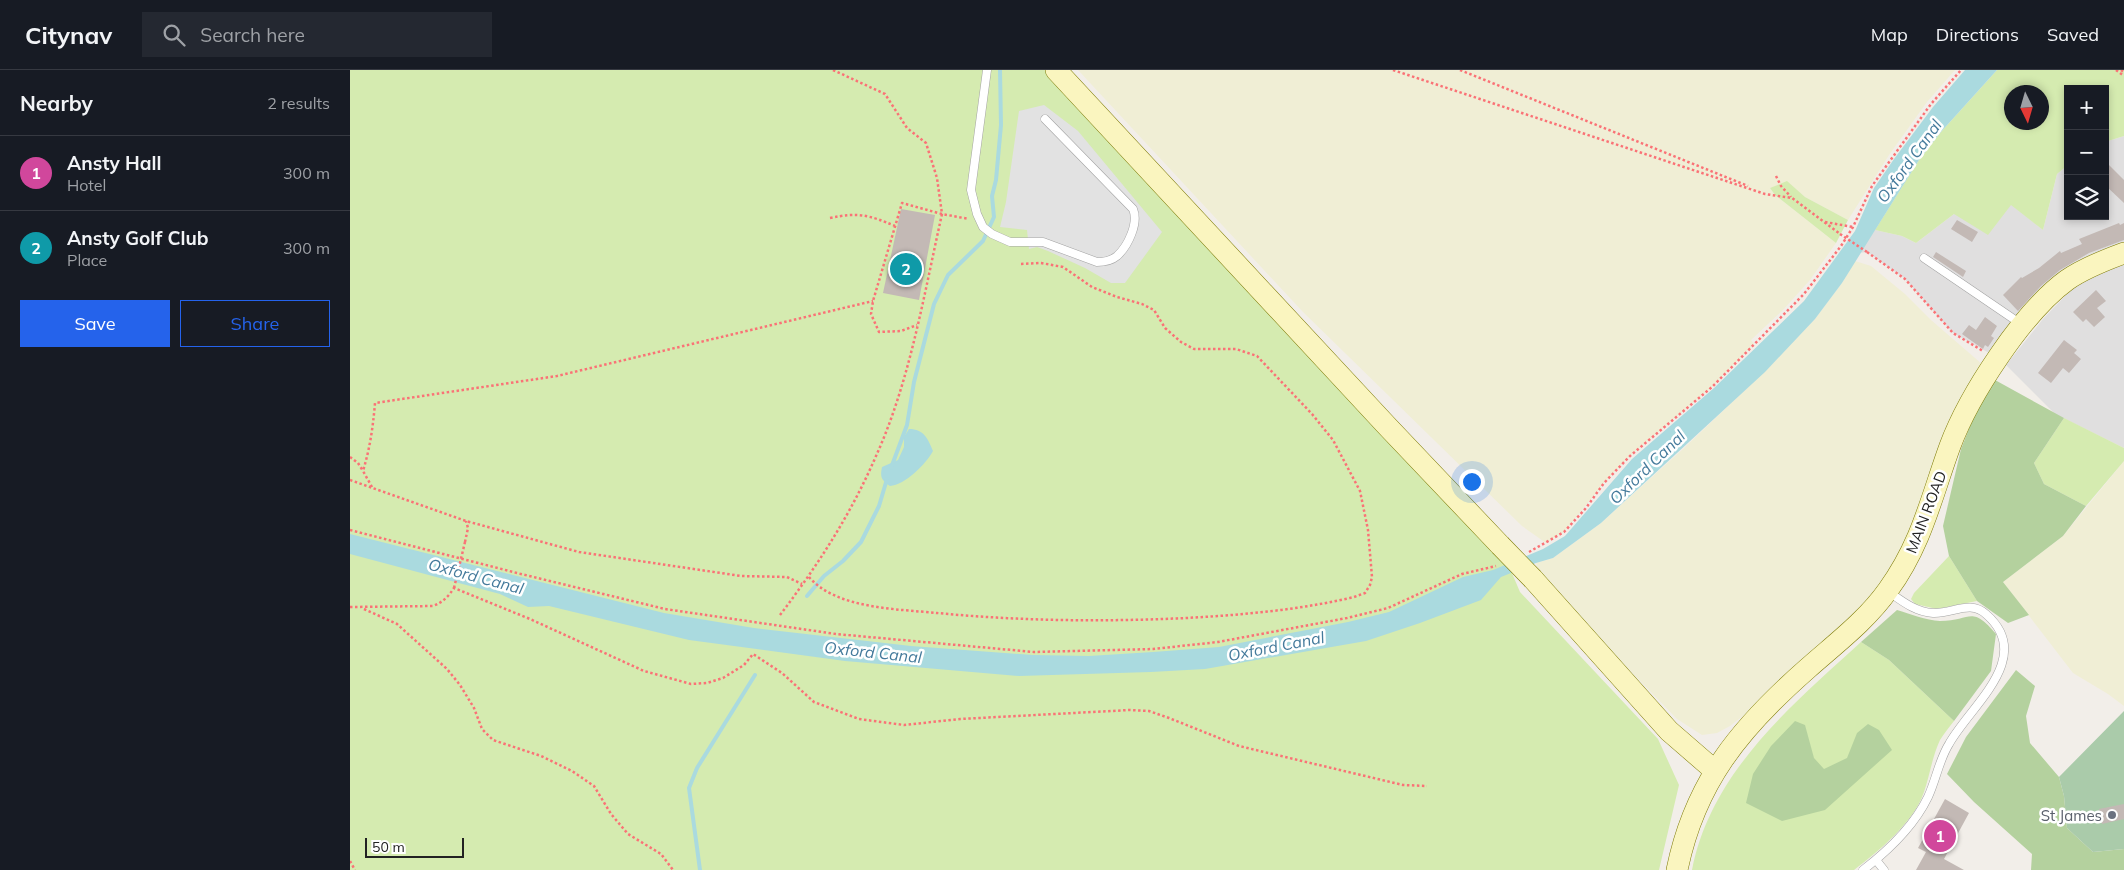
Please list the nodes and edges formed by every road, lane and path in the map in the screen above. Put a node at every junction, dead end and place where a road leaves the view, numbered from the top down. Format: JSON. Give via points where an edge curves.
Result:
{"nodes":[{"id":1,"x":833,"y":70,"type":"edge"},
{"id":2,"x":987,"y":70,"type":"edge"},
{"id":3,"x":1056,"y":70,"type":"edge"},
{"id":4,"x":1393,"y":70,"type":"edge"},
{"id":5,"x":1460,"y":70,"type":"edge"},
{"id":6,"x":1961,"y":70,"type":"edge"},
{"id":7,"x":2116,"y":70,"type":"edge"},
{"id":8,"x":2123,"y":73,"type":"edge"},
{"id":9,"x":1045,"y":119,"type":"dead end"},
{"id":10,"x":1776,"y":176,"type":"dead end"},
{"id":11,"x":1765,"y":194,"type":"junction"},
{"id":12,"x":1792,"y":198,"type":"junction"},
{"id":13,"x":942,"y":214,"type":"junction"},
{"id":14,"x":977,"y":214,"type":"junction"},
{"id":15,"x":830,"y":218,"type":"dead end"},
{"id":16,"x":1823,"y":221,"type":"junction"},
{"id":17,"x":895,"y":226,"type":"junction"},
{"id":18,"x":1853,"y":227,"type":"junction"},
{"id":19,"x":2124,"y":253,"type":"edge"},
{"id":20,"x":1924,"y":258,"type":"dead end"},
{"id":21,"x":1020,"y":264,"type":"dead end"},
{"id":22,"x":874,"y":301,"type":"junction"},
{"id":23,"x":917,"y":325,"type":"junction"},
{"id":24,"x":2023,"y":325,"type":"junction"},
{"id":25,"x":1997,"y":360,"type":"junction"},
{"id":26,"x":350,"y":457,"type":"edge"},
{"id":27,"x":363,"y":471,"type":"junction"},
{"id":28,"x":350,"y":480,"type":"edge"},
{"id":29,"x":372,"y":487,"type":"junction"},
{"id":30,"x":466,"y":521,"type":"junction"},
{"id":31,"x":350,"y":530,"type":"edge"},
{"id":32,"x":1500,"y":554,"type":"junction"},
{"id":33,"x":1523,"y":554,"type":"dead end"},
{"id":34,"x":809,"y":577,"type":"junction"},
{"id":35,"x":802,"y":584,"type":"junction"},
{"id":36,"x":454,"y":588,"type":"junction"},
{"id":37,"x":1888,"y":591,"type":"junction"},
{"id":38,"x":350,"y":607,"type":"edge"},
{"id":39,"x":363,"y":608,"type":"junction"},
{"id":40,"x":780,"y":615,"type":"dead end"},
{"id":41,"x":1714,"y":770,"type":"junction"},
{"id":42,"x":1427,"y":786,"type":"dead end"},
{"id":43,"x":1876,"y":860,"type":"junction"},
{"id":44,"x":350,"y":862,"type":"edge"},
{"id":45,"x":355,"y":870,"type":"edge"},
{"id":46,"x":673,"y":870,"type":"edge"},
{"id":47,"x":1677,"y":870,"type":"edge"},
{"id":48,"x":1863,"y":870,"type":"edge"},
{"id":49,"x":1884,"y":870,"type":"edge"}],
"edges":[{"from":1,"to":13,"type":"path","via":[[885,94],[907,128],[926,142],[937,178]]},
{"from":2,"to":14,"type":"lane","via":[[971,190]]},
{"from":3,"to":32,"type":"main road","via":[[1387,426]]},
{"from":4,"to":11,"type":"path"},
{"from":5,"to":11,"type":"path"},
{"from":6,"to":18,"type":"path","via":[[1931,104],[1872,186]]},
{"from":7,"to":8,"type":"path"},
{"from":9,"to":14,"type":"lane","via":[[1133,209],[1135,224],[1116,256],[1107,262],[1098,262],[1053,244],[1010,242],[983,227]]},
{"from":10,"to":12,"type":"path","via":[[1780,186]]},
{"from":11,"to":12,"type":"path"},
{"from":12,"to":16,"type":"path"},
{"from":13,"to":14,"type":"path","via":[[968,220]]},
{"from":13,"to":17,"type":"path","via":[[902,204]]},
{"from":13,"to":23,"type":"path"},
{"from":15,"to":17,"type":"path","via":[[860,214]]},
{"from":16,"to":18,"type":"path"},
{"from":16,"to":25,"type":"path","bridge":true,"via":[[1904,278],[1953,333]]},
{"from":17,"to":22,"type":"path"},
{"from":18,"to":33,"type":"path","via":[[1804,294],[1718,380],[1630,456],[1564,532]]},
{"from":19,"to":24,"type":"main road","name":"MAIN ROAD","via":[[2068,279]]},
{"from":20,"to":24,"type":"lane"},
{"from":21,"to":34,"type":"path","via":[[1062,267],[1092,287],[1142,304],[1154,310],[1165,328],[1194,349],[1236,349],[1257,356],[1312,414],[1333,440],[1352,472],[1365,506],[1371,565],[1370,585],[1365,593],[1269,611],[1222,616],[1098,621],[976,616],[880,607],[851,601],[822,589]]},
{"from":22,"to":23,"type":"path","via":[[871,314],[879,332],[901,331]]},
{"from":22,"to":27,"type":"path","via":[[557,376],[375,403],[372,437]]},
{"from":23,"to":34,"type":"path","via":[[902,384],[877,455],[848,514]]},
{"from":24,"to":25,"type":"main road","name":"MAIN ROAD"},
{"from":25,"to":37,"type":"main road","name":"MAIN ROAD","via":[[1958,428],[1925,524]]},
{"from":26,"to":27,"type":"path"},
{"from":27,"to":29,"type":"path"},
{"from":28,"to":29,"type":"path"},
{"from":29,"to":30,"type":"path"},
{"from":30,"to":35,"type":"path","via":[[579,552],[741,576],[787,578]]},
{"from":30,"to":36,"type":"path","bridge":true,"via":[[468,528]]},
{"from":31,"to":32,"type":"path","via":[[665,608],[836,634],[1034,652],[1144,649],[1218,642],[1347,618],[1388,608]]},
{"from":32,"to":41,"type":"main road","bridge":true,"via":[[1533,579],[1668,731]]},
{"from":34,"to":35,"type":"path"},
{"from":35,"to":40,"type":"path"},
{"from":36,"to":39,"type":"path","via":[[441,603],[433,606]]},
{"from":36,"to":42,"type":"path","via":[[644,671],[691,684],[723,678],[744,665],[753,654],[782,673],[814,702],[859,719],[904,725],[1149,711],[1239,746],[1403,785]]},
{"from":37,"to":41,"type":"main road","name":"MAIN ROAD","via":[[1850,631],[1758,715]]},
{"from":37,"to":43,"type":"lane","via":[[1923,611],[1935,613],[1972,606],[1979,608],[2002,631],[2005,650],[2002,670],[1949,743],[1918,815]]},
{"from":38,"to":39,"type":"path"},
{"from":39,"to":46,"type":"path","via":[[397,624],[446,669],[465,692],[482,729],[493,740],[541,756],[594,786],[628,834],[661,854]]},
{"from":41,"to":47,"type":"main road","name":"MAIN ROAD","via":[[1688,828]]},
{"from":43,"to":48,"type":"lane"},
{"from":43,"to":49,"type":"lane"},
{"from":44,"to":45,"type":"path"}]}
